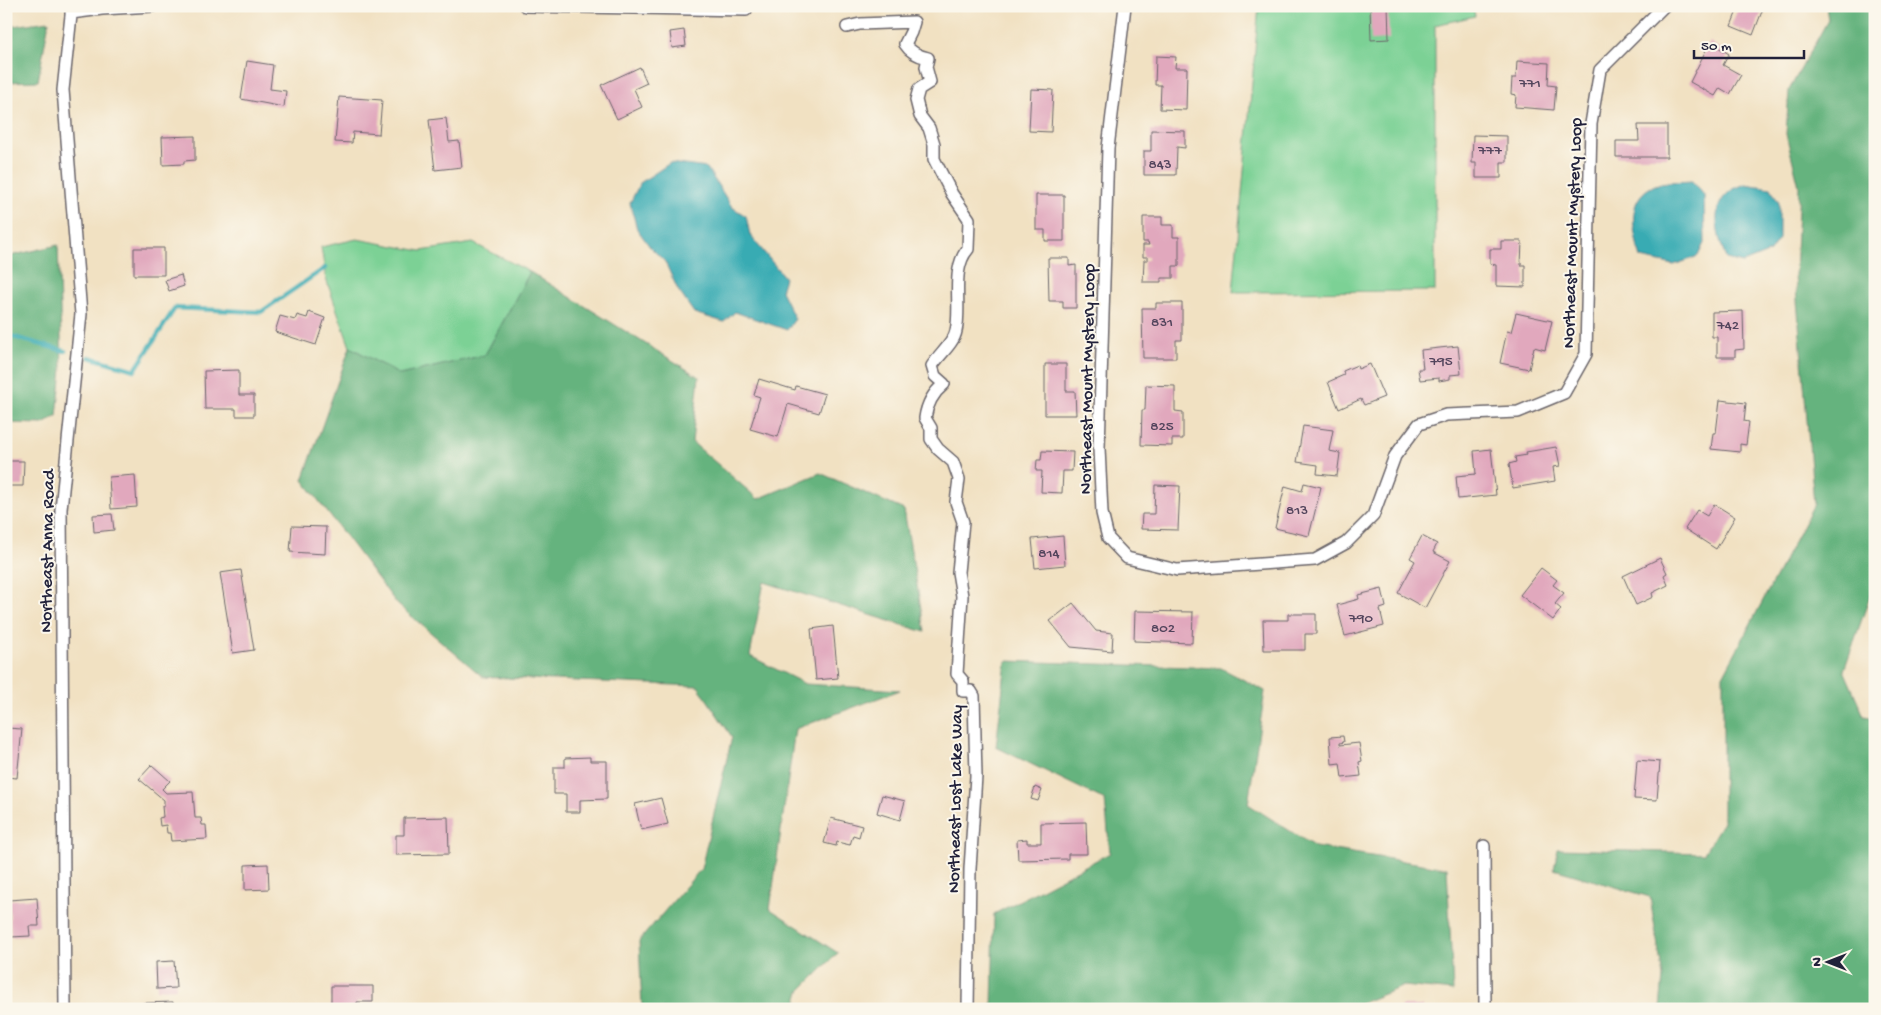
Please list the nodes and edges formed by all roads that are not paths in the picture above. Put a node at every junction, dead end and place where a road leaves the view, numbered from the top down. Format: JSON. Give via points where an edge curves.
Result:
{"nodes":[{"id":1,"x":152,"y":6,"type":"edge"},
{"id":2,"x":525,"y":6,"type":"edge"},
{"id":3,"x":1124,"y":6,"type":"edge"},
{"id":4,"x":1664,"y":6,"type":"edge"},
{"id":5,"x":71,"y":10,"type":"edge"},
{"id":6,"x":746,"y":10,"type":"dead end"},
{"id":7,"x":848,"y":27,"type":"dead end"},
{"id":8,"x":1484,"y":846,"type":"dead end"},
{"id":9,"x":65,"y":1009,"type":"edge"},
{"id":10,"x":968,"y":1009,"type":"edge"},
{"id":11,"x":1484,"y":1009,"type":"edge"}],
"edges":[{"from":1,"to":5,"type":"street"},
{"from":2,"to":6,"type":"street"},
{"from":3,"to":4,"type":"street","name":"Northeast Mount Mystery Loop","via":[[1108,148],[1099,448],[1102,513],[1108,538],[1127,558],[1177,570],[1315,560],[1346,543],[1373,516],[1395,456],[1419,424],[1446,415],[1518,412],[1564,393],[1586,354],[1590,124],[1600,70]]},
{"from":5,"to":9,"type":"street","name":"Northeast Anna Road","via":[[63,90],[81,314],[61,509]]},
{"from":7,"to":10,"type":"street","name":"Northeast Lost Lake Way","via":[[914,22],[905,44],[908,49],[928,58],[926,66],[930,82],[919,89],[916,100],[920,116],[929,128],[934,159],[969,219],[968,249],[962,256],[958,282],[957,330],[932,366],[944,384],[934,393],[925,418],[931,428],[930,439],[953,462],[959,479],[956,502],[963,522],[958,572],[962,596],[957,674],[963,681],[963,691],[971,691],[974,696],[976,734]]},
{"from":8,"to":11,"type":"street"}]}
